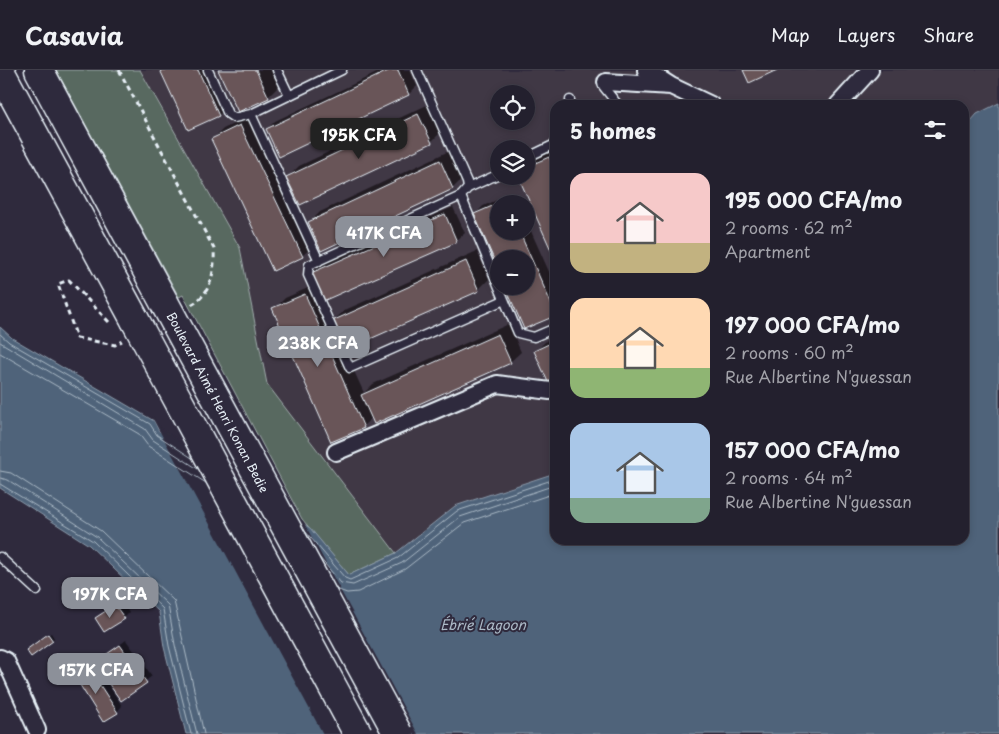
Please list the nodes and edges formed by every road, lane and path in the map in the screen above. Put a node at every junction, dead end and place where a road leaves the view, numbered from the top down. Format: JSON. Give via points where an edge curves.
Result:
{"nodes":[{"id":1,"x":39,"y":70,"type":"edge"},
{"id":2,"x":119,"y":70,"type":"edge"},
{"id":3,"x":208,"y":70,"type":"edge"},
{"id":4,"x":277,"y":70,"type":"edge"},
{"id":5,"x":342,"y":70,"type":"edge"},
{"id":6,"x":417,"y":70,"type":"edge"},
{"id":7,"x":646,"y":70,"type":"edge"},
{"id":8,"x":870,"y":70,"type":"edge"},
{"id":9,"x":0,"y":71,"type":"edge"},
{"id":10,"x":604,"y":84,"type":"joint"},
{"id":11,"x":670,"y":86,"type":"junction"},
{"id":12,"x":289,"y":95,"type":"junction"},
{"id":13,"x":615,"y":100,"type":"edge"},
{"id":14,"x":700,"y":100,"type":"edge"},
{"id":15,"x":843,"y":100,"type":"edge"},
{"id":16,"x":251,"y":114,"type":"junction"},
{"id":17,"x":550,"y":146,"type":"edge"},
{"id":18,"x":535,"y":154,"type":"edge"},
{"id":19,"x":490,"y":178,"type":"edge"},
{"id":20,"x":468,"y":188,"type":"junction"},
{"id":21,"x":460,"y":196,"type":"junction"},
{"id":22,"x":319,"y":261,"type":"junction"},
{"id":23,"x":504,"y":300,"type":"junction"},
{"id":24,"x":195,"y":303,"type":"dead end"},
{"id":25,"x":122,"y":322,"type":"junction"},
{"id":26,"x":550,"y":330,"type":"edge"},
{"id":27,"x":114,"y":345,"type":"dead end"},
{"id":28,"x":550,"y":391,"type":"edge"},
{"id":29,"x":336,"y":452,"type":"dead end"},
{"id":30,"x":0,"y":556,"type":"edge"},
{"id":31,"x":37,"y":591,"type":"dead end"},
{"id":32,"x":0,"y":658,"type":"edge"},
{"id":33,"x":36,"y":730,"type":"dead end"},
{"id":34,"x":358,"y":734,"type":"edge"},
{"id":35,"x":398,"y":734,"type":"edge"}],
"edges":[{"from":1,"to":35,"type":"highway","name":"Boulevard Aimé Henri Konan Bedie","bridge":true},
{"from":2,"to":24,"type":"path","via":[[214,249],[215,267],[208,289]]},
{"from":3,"to":16,"type":"lane","via":[[228,114],[234,118]]},
{"from":4,"to":12,"type":"lane"},
{"from":5,"to":12,"type":"lane"},
{"from":6,"to":20,"type":"lane"},
{"from":7,"to":11,"type":"street"},
{"from":8,"to":15,"type":"street"},
{"from":9,"to":25,"type":"highway"},
{"from":10,"to":11,"type":"street"},
{"from":10,"to":13,"type":"lane"},
{"from":11,"to":14,"type":"street"},
{"from":12,"to":16,"type":"lane"},
{"from":16,"to":22,"type":"lane"},
{"from":17,"to":18,"type":"lane"},
{"from":19,"to":20,"type":"lane"},
{"from":20,"to":21,"type":"lane"},
{"from":21,"to":22,"type":"lane"},
{"from":21,"to":23,"type":"lane"},
{"from":22,"to":23,"type":"lane","via":[[309,265],[308,275],[350,368]]},
{"from":23,"to":26,"type":"lane","via":[[518,333],[534,337]]},
{"from":25,"to":27,"type":"path","via":[[69,280],[58,284],[77,338]]},
{"from":25,"to":34,"type":"highway","bridge":true},
{"from":28,"to":29,"type":"street","via":[[497,384]]},
{"from":30,"to":31,"type":"lane"},
{"from":32,"to":33,"type":"street","via":[[6,661]]}]}
